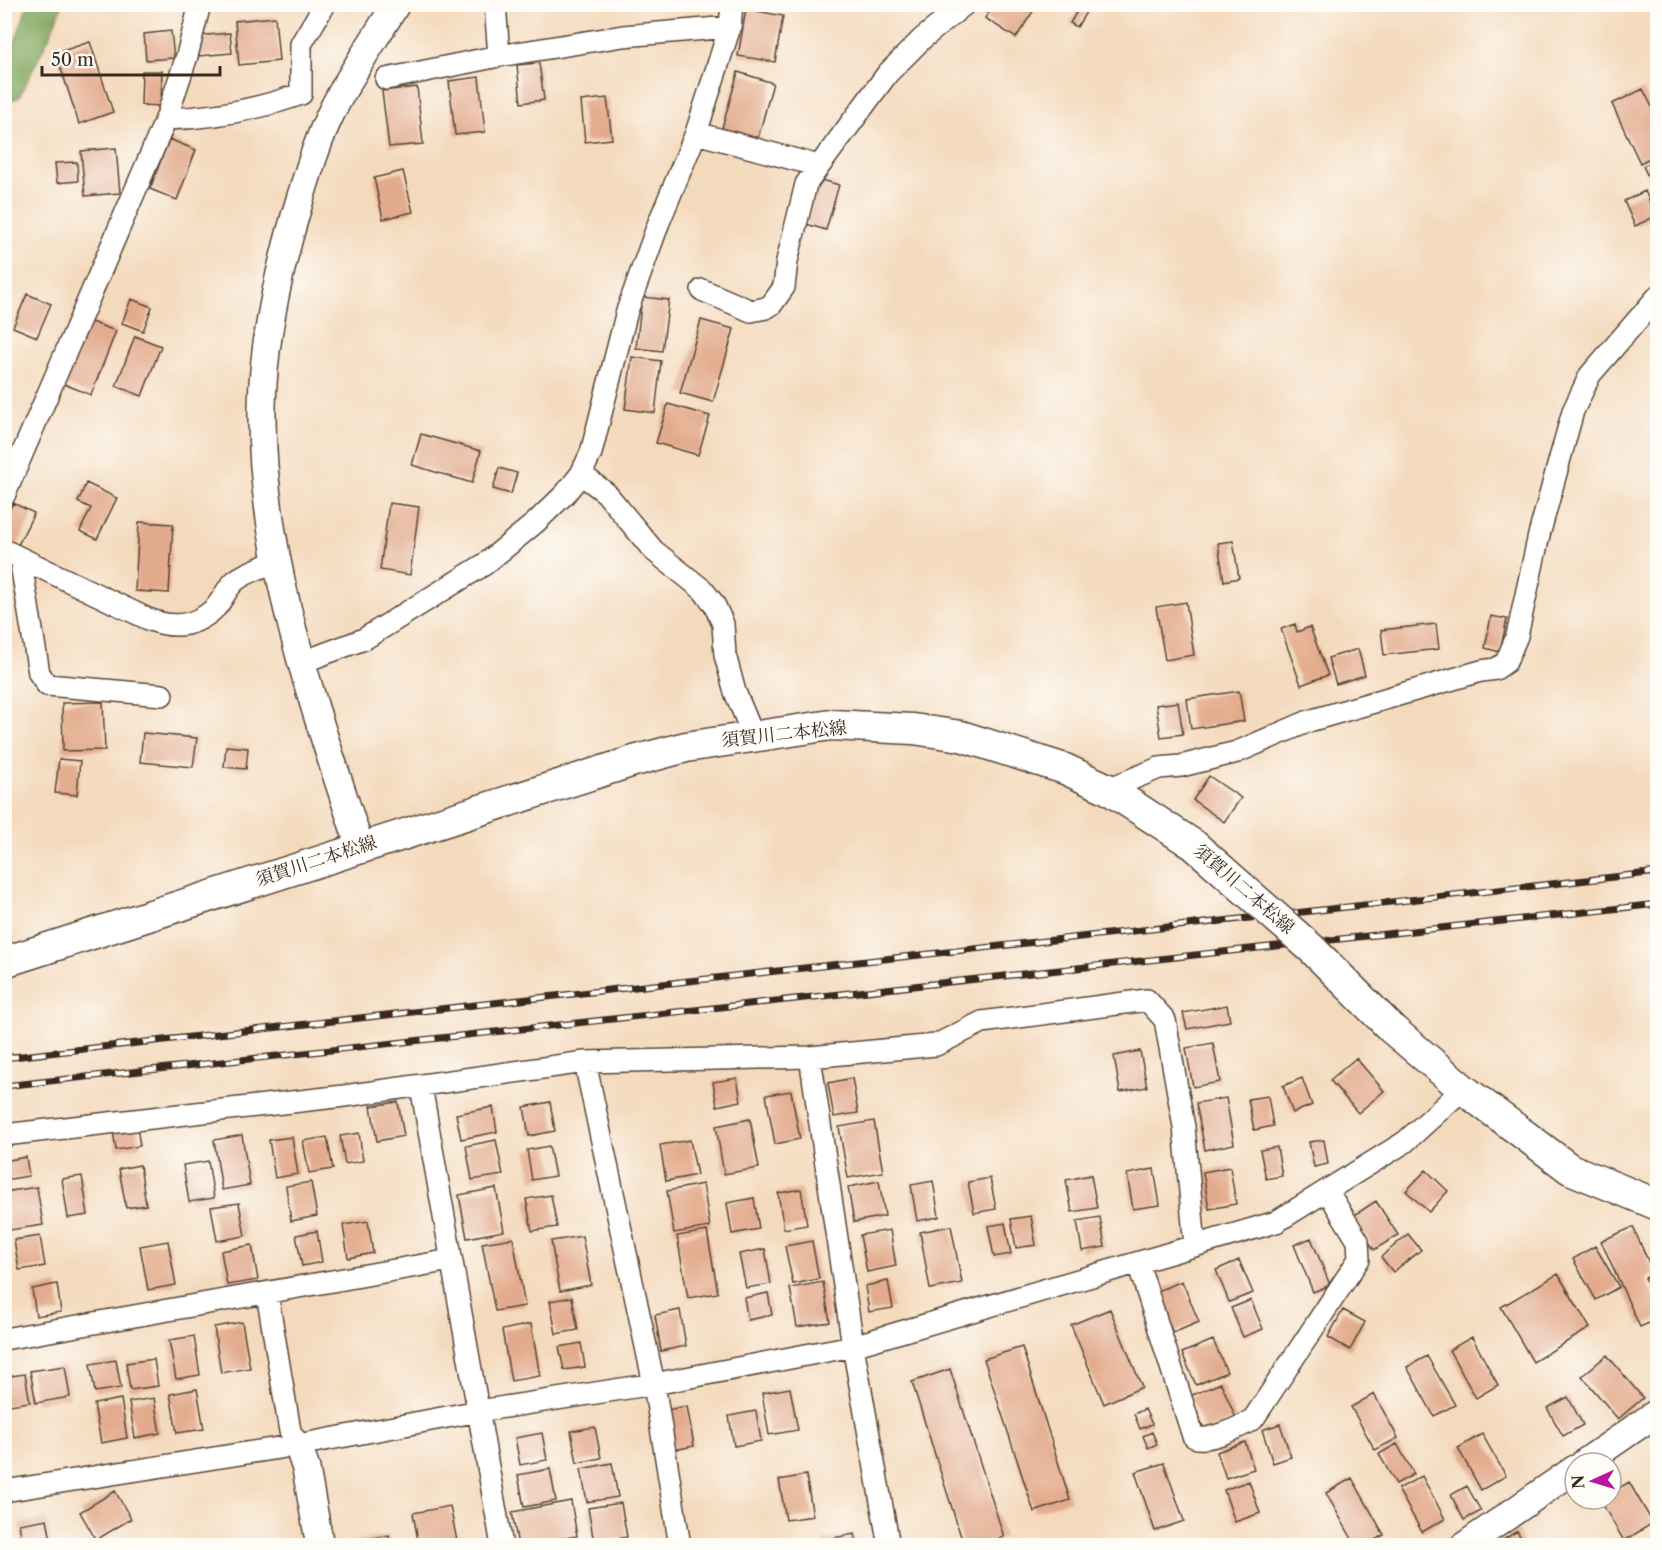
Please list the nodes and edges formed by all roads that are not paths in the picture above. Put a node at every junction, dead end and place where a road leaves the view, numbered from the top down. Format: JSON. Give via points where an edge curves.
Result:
{"nodes":[{"id":1,"x":200,"y":4,"type":"edge"},
{"id":2,"x":325,"y":4,"type":"edge"},
{"id":3,"x":396,"y":4,"type":"edge"},
{"id":4,"x":495,"y":4,"type":"edge"},
{"id":5,"x":732,"y":4,"type":"edge"},
{"id":6,"x":965,"y":4,"type":"edge"},
{"id":7,"x":730,"y":27,"type":"junction"},
{"id":8,"x":499,"y":56,"type":"junction"},
{"id":9,"x":386,"y":79,"type":"dead end"},
{"id":10,"x":166,"y":119,"type":"junction"},
{"id":11,"x":696,"y":133,"type":"junction"},
{"id":12,"x":819,"y":166,"type":"junction"},
{"id":13,"x":702,"y":291,"type":"dead end"},
{"id":14,"x":1658,"y":296,"type":"edge"},
{"id":15,"x":580,"y":474,"type":"junction"},
{"id":16,"x":4,"y":496,"type":"edge"},
{"id":17,"x":4,"y":550,"type":"edge"},
{"id":18,"x":24,"y":560,"type":"junction"},
{"id":19,"x":277,"y":561,"type":"junction"},
{"id":20,"x":300,"y":663,"type":"junction"},
{"id":21,"x":162,"y":695,"type":"dead end"},
{"id":22,"x":753,"y":735,"type":"junction"},
{"id":23,"x":1108,"y":789,"type":"junction"},
{"id":24,"x":360,"y":847,"type":"junction"},
{"id":25,"x":4,"y":962,"type":"edge"},
{"id":26,"x":810,"y":1057,"type":"junction"},
{"id":27,"x":585,"y":1062,"type":"junction"},
{"id":28,"x":421,"y":1086,"type":"junction"},
{"id":29,"x":1463,"y":1089,"type":"junction"},
{"id":30,"x":4,"y":1136,"type":"edge"},
{"id":31,"x":1328,"y":1192,"type":"junction"},
{"id":32,"x":1658,"y":1206,"type":"edge"},
{"id":33,"x":1195,"y":1246,"type":"junction"},
{"id":34,"x":451,"y":1260,"type":"junction"},
{"id":35,"x":1138,"y":1263,"type":"junction"},
{"id":36,"x":267,"y":1293,"type":"junction"},
{"id":37,"x":4,"y":1339,"type":"edge"},
{"id":38,"x":853,"y":1346,"type":"junction"},
{"id":39,"x":654,"y":1384,"type":"junction"},
{"id":40,"x":479,"y":1411,"type":"junction"},
{"id":41,"x":1658,"y":1412,"type":"edge"},
{"id":42,"x":298,"y":1445,"type":"junction"},
{"id":43,"x":1601,"y":1451,"type":"edge"},
{"id":44,"x":1563,"y":1477,"type":"edge"},
{"id":45,"x":4,"y":1491,"type":"edge"},
{"id":46,"x":320,"y":1545,"type":"edge"},
{"id":47,"x":502,"y":1545,"type":"edge"},
{"id":48,"x":680,"y":1545,"type":"edge"},
{"id":49,"x":889,"y":1545,"type":"edge"},
{"id":50,"x":1464,"y":1545,"type":"edge"}],
"edges":[{"from":1,"to":10,"type":"street"},
{"from":2,"to":10,"type":"street","via":[[301,44],[301,94],[215,114]]},
{"from":3,"to":19,"type":"street","via":[[333,110],[313,158],[281,262],[267,334],[262,407],[266,483]]},
{"from":4,"to":8,"type":"street"},
{"from":5,"to":7,"type":"street"},
{"from":6,"to":12,"type":"street","via":[[888,73]]},
{"from":7,"to":8,"type":"street","via":[[623,36]]},
{"from":7,"to":11,"type":"street"},
{"from":8,"to":9,"type":"street"},
{"from":10,"to":16,"type":"street"},
{"from":11,"to":12,"type":"street"},
{"from":11,"to":15,"type":"street","via":[[627,311],[591,453]]},
{"from":12,"to":13,"type":"street","via":[[806,184],[784,287],[772,304],[751,311]]},
{"from":14,"to":23,"type":"street","via":[[1590,375],[1573,411],[1539,535],[1517,636],[1506,662],[1496,669],[1309,721],[1237,752],[1159,768]]},
{"from":15,"to":20,"type":"street","via":[[535,523],[484,564],[364,639]]},
{"from":15,"to":22,"type":"street","via":[[606,494],[653,550],[703,590],[714,604],[723,624],[725,655],[735,692]]},
{"from":17,"to":18,"type":"street"},
{"from":18,"to":19,"type":"street","via":[[148,620],[179,626],[201,619],[217,606],[235,581]]},
{"from":18,"to":21,"type":"street","via":[[21,570],[39,673],[47,685]]},
{"from":19,"to":20,"type":"street"},
{"from":20,"to":24,"type":"street"},
{"from":22,"to":23,"type":"main road","name":"須賀川二本松線","via":[[831,725],[961,736],[1065,769]]},
{"from":22,"to":24,"type":"main road","name":"須賀川二本松線","via":[[634,761]]},
{"from":23,"to":29,"type":"main road","name":"須賀川二本松線","bridge":true,"via":[[1194,845],[1312,949],[1392,1029]]},
{"from":24,"to":25,"type":"main road","name":"須賀川二本松線"},
{"from":26,"to":27,"type":"street"},
{"from":26,"to":33,"type":"street","via":[[936,1046],[982,1022],[1146,1000],[1165,1020],[1184,1127]]},
{"from":26,"to":38,"type":"street"},
{"from":27,"to":28,"type":"street"},
{"from":27,"to":39,"type":"street"},
{"from":28,"to":30,"type":"street"},
{"from":28,"to":34,"type":"street"},
{"from":29,"to":31,"type":"street","via":[[1405,1142]]},
{"from":29,"to":32,"type":"main road","name":"須賀川二本松線","via":[[1570,1169]]},
{"from":31,"to":33,"type":"street","via":[[1276,1222]]},
{"from":31,"to":35,"type":"street","via":[[1358,1241],[1359,1259],[1254,1418],[1237,1428],[1202,1440],[1193,1436]]},
{"from":33,"to":35,"type":"street"},
{"from":34,"to":36,"type":"street"},
{"from":34,"to":40,"type":"street"},
{"from":35,"to":38,"type":"street"},
{"from":36,"to":37,"type":"street"},
{"from":36,"to":42,"type":"street","via":[[290,1431]]},
{"from":38,"to":39,"type":"street"},
{"from":38,"to":49,"type":"street"},
{"from":39,"to":40,"type":"street"},
{"from":39,"to":48,"type":"street"},
{"from":40,"to":42,"type":"street"},
{"from":40,"to":47,"type":"street"},
{"from":41,"to":43,"type":"street"},
{"from":42,"to":45,"type":"street"},
{"from":42,"to":46,"type":"street"},
{"from":44,"to":50,"type":"street"}]}
